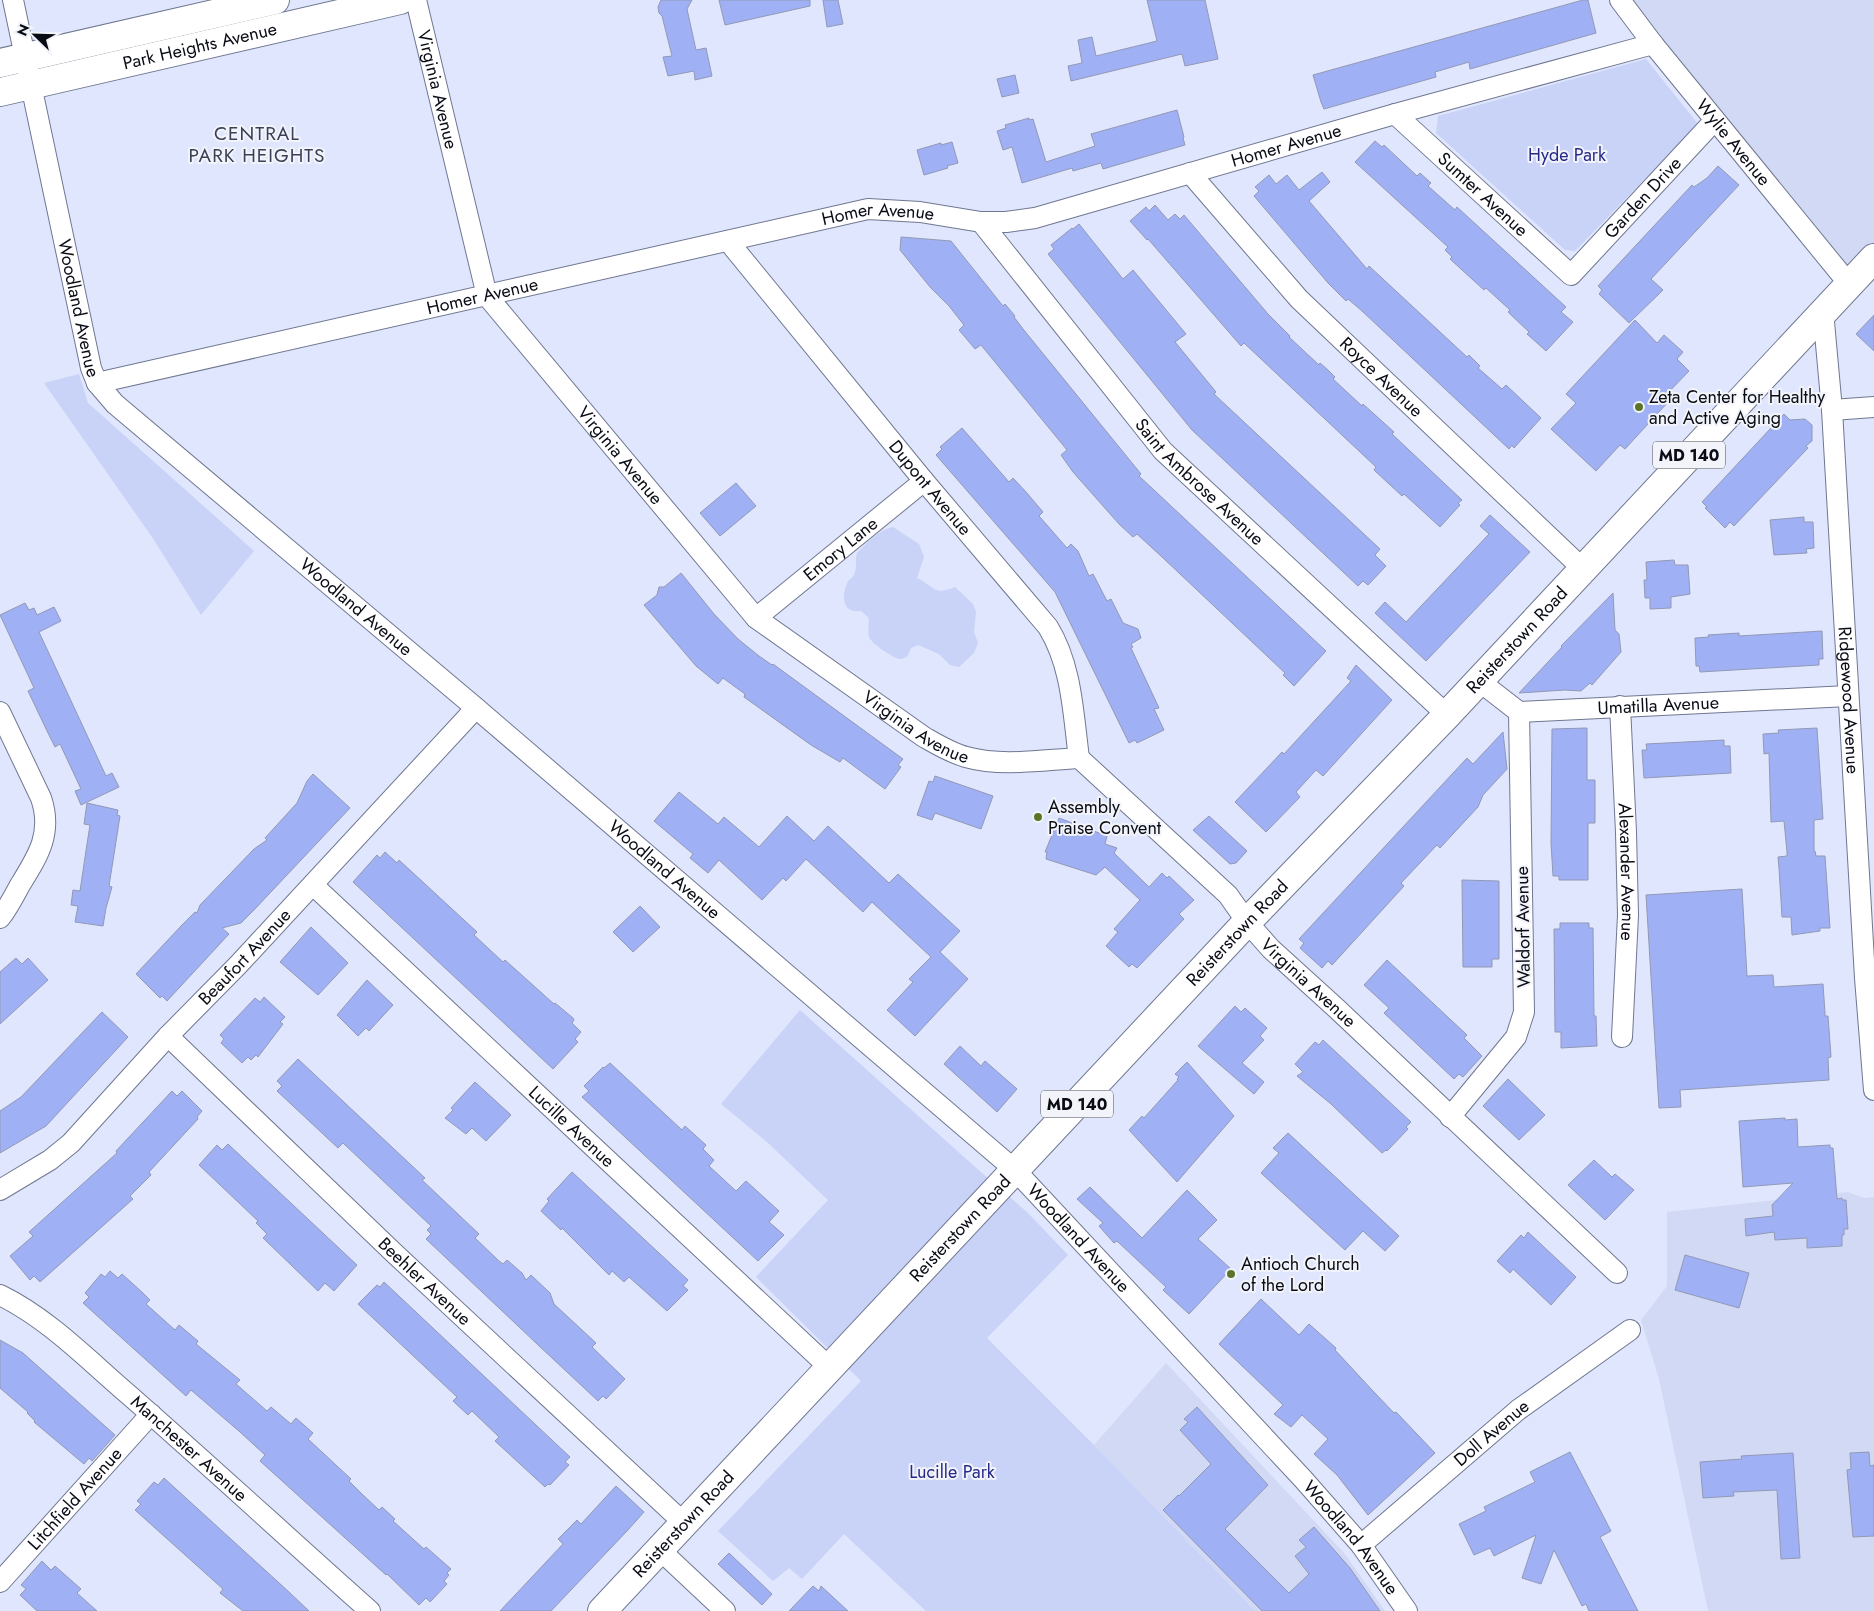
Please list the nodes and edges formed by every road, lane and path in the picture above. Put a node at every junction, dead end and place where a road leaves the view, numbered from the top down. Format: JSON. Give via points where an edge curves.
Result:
{"nodes":[{"id":1,"x":13,"y":0,"type":"edge"},
{"id":2,"x":275,"y":0,"type":"edge"},
{"id":3,"x":400,"y":0,"type":"edge"},
{"id":4,"x":416,"y":0,"type":"edge"},
{"id":5,"x":1620,"y":0,"type":"edge"},
{"id":6,"x":1654,"y":44,"type":"junction"},
{"id":7,"x":13,"y":60,"type":"edge"},
{"id":8,"x":30,"y":86,"type":"junction"},
{"id":9,"x":0,"y":92,"type":"edge"},
{"id":10,"x":1395,"y":114,"type":"junction"},
{"id":11,"x":1715,"y":120,"type":"junction"},
{"id":12,"x":1190,"y":173,"type":"junction"},
{"id":13,"x":981,"y":222,"type":"junction"},
{"id":14,"x":728,"y":240,"type":"junction"},
{"id":15,"x":1874,"y":258,"type":"edge"},
{"id":16,"x":1571,"y":275,"type":"joint"},
{"id":17,"x":1849,"y":284,"type":"junction"},
{"id":18,"x":487,"y":296,"type":"junction"},
{"id":19,"x":1823,"y":311,"type":"junction"},
{"id":20,"x":97,"y":383,"type":"junction"},
{"id":21,"x":1874,"y":407,"type":"edge"},
{"id":22,"x":1832,"y":410,"type":"junction"},
{"id":23,"x":924,"y":481,"type":"junction"},
{"id":24,"x":1583,"y":569,"type":"junction"},
{"id":25,"x":756,"y":618,"type":"junction"},
{"id":26,"x":1478,"y":681,"type":"junction"},
{"id":27,"x":1848,"y":696,"type":"junction"},
{"id":28,"x":1620,"y":706,"type":"junction"},
{"id":29,"x":476,"y":708,"type":"junction"},
{"id":30,"x":0,"y":712,"type":"edge"},
{"id":31,"x":1519,"y":712,"type":"junction"},
{"id":32,"x":1447,"y":715,"type":"junction"},
{"id":33,"x":1078,"y":758,"type":"junction"},
{"id":34,"x":313,"y":885,"type":"junction"},
{"id":35,"x":0,"y":918,"type":"edge"},
{"id":36,"x":1247,"y":922,"type":"junction"},
{"id":37,"x":1870,"y":978,"type":"edge"},
{"id":38,"x":168,"y":1036,"type":"junction"},
{"id":39,"x":1622,"y":1037,"type":"dead end"},
{"id":40,"x":1874,"y":1090,"type":"edge"},
{"id":41,"x":1450,"y":1117,"type":"junction"},
{"id":42,"x":1016,"y":1171,"type":"junction"},
{"id":43,"x":0,"y":1190,"type":"edge"},
{"id":44,"x":1617,"y":1273,"type":"dead end"},
{"id":45,"x":0,"y":1295,"type":"edge"},
{"id":46,"x":1630,"y":1330,"type":"dead end"},
{"id":47,"x":830,"y":1368,"type":"junction"},
{"id":48,"x":151,"y":1414,"type":"junction"},
{"id":49,"x":685,"y":1524,"type":"junction"},
{"id":50,"x":1362,"y":1545,"type":"junction"},
{"id":51,"x":660,"y":1550,"type":"junction"},
{"id":52,"x":0,"y":1582,"type":"edge"},
{"id":53,"x":370,"y":1611,"type":"edge"},
{"id":54,"x":602,"y":1611,"type":"edge"},
{"id":55,"x":725,"y":1611,"type":"edge"},
{"id":56,"x":1407,"y":1611,"type":"edge"}],
"edges":[{"from":1,"to":7,"type":"street"},
{"from":2,"to":7,"type":"main road","name":"Park Heights Avenue"},
{"from":3,"to":8,"type":"main road","name":"Park Heights Avenue"},
{"from":4,"to":18,"type":"street","name":"Virginia Avenue"},
{"from":5,"to":6,"type":"street","name":"Wylie Avenue"},
{"from":6,"to":10,"type":"street","name":"Homer Avenue"},
{"from":6,"to":11,"type":"street","name":"Wylie Avenue"},
{"from":7,"to":8,"type":"street","name":"Woodland Avenue"},
{"from":8,"to":9,"type":"main road","name":"Park Heights Avenue"},
{"from":8,"to":20,"type":"street","name":"Woodland Avenue","via":[[91,368]]},
{"from":10,"to":12,"type":"street","name":"Homer Avenue"},
{"from":10,"to":16,"type":"street","name":"Sumter Avenue"},
{"from":11,"to":16,"type":"street","name":"Garden Drive"},
{"from":11,"to":17,"type":"street","name":"Wylie Avenue"},
{"from":12,"to":13,"type":"street","name":"Homer Avenue","via":[[1035,218]]},
{"from":12,"to":24,"type":"street","name":"Royce Avenue","via":[[1299,299]]},
{"from":13,"to":14,"type":"street","name":"Homer Avenue","via":[[920,212],[868,209]]},
{"from":13,"to":32,"type":"street","name":"Saint Ambrose Avenue","via":[[1163,451]]},
{"from":14,"to":18,"type":"street","name":"Homer Avenue"},
{"from":14,"to":23,"type":"street","name":"Dupont Avenue"},
{"from":15,"to":17,"type":"main road","name":"Reisterstown Road","number":"MD 140"},
{"from":17,"to":19,"type":"main road","name":"Reisterstown Road","number":"MD 140"},
{"from":18,"to":20,"type":"street","name":"Homer Avenue"},
{"from":18,"to":25,"type":"street","name":"Virginia Avenue"},
{"from":19,"to":22,"type":"street","name":"Ridgewood Avenue"},
{"from":19,"to":24,"type":"main road","name":"Reisterstown Road","number":"MD 140"},
{"from":20,"to":29,"type":"street","name":"Woodland Avenue","via":[[116,404]]},
{"from":21,"to":22,"type":"street"},
{"from":22,"to":27,"type":"street","name":"Ridgewood Avenue"},
{"from":23,"to":25,"type":"street","name":"Emory Lane"},
{"from":23,"to":33,"type":"street","name":"Dupont Avenue","via":[[1057,641],[1070,686]]},
{"from":24,"to":26,"type":"main road","name":"Reisterstown Road","number":"MD 140"},
{"from":25,"to":33,"type":"street","name":"Virginia Avenue","via":[[924,737],[948,750],[986,761]]},
{"from":26,"to":31,"type":"street"},
{"from":26,"to":32,"type":"main road","name":"Reisterstown Road","number":"MD 140"},
{"from":27,"to":28,"type":"street","name":"Umatilla Avenue"},
{"from":27,"to":37,"type":"street","name":"Ridgewood Avenue"},
{"from":28,"to":31,"type":"street","name":"Umatilla Avenue"},
{"from":28,"to":39,"type":"street","name":"Alexander Avenue","via":[[1628,915]]},
{"from":29,"to":34,"type":"street","name":"Beaufort Avenue"},
{"from":29,"to":42,"type":"street","name":"Woodland Avenue"},
{"from":30,"to":35,"type":"street","via":[[41,798],[46,826],[36,858]]},
{"from":31,"to":41,"type":"street","name":"Waldorf Avenue","via":[[1524,1012],[1516,1037]]},
{"from":32,"to":36,"type":"main road","name":"Reisterstown Road","number":"MD 140"},
{"from":33,"to":36,"type":"street","name":"Virginia Avenue","via":[[1228,895]]},
{"from":34,"to":38,"type":"street","name":"Beaufort Avenue"},
{"from":34,"to":47,"type":"street","name":"Lucille Avenue"},
{"from":36,"to":41,"type":"street","name":"Virginia Avenue","via":[[1271,949]]},
{"from":36,"to":42,"type":"main road","name":"Reisterstown Road","number":"MD 140"},
{"from":37,"to":40,"type":"street","name":"Ridgewood Avenue"},
{"from":38,"to":43,"type":"street","name":"Beaufort Avenue","via":[[62,1151]]},
{"from":38,"to":49,"type":"street","name":"Beehler Avenue","via":[[394,1253]]},
{"from":41,"to":44,"type":"street","name":"Virginia Avenue"},
{"from":42,"to":47,"type":"main road","name":"Reisterstown Road","number":"MD 140"},
{"from":42,"to":50,"type":"street","name":"Woodland Avenue"},
{"from":45,"to":48,"type":"street","name":"Manchester Avenue","via":[[47,1324]]},
{"from":46,"to":50,"type":"street","name":"Doll Avenue","via":[[1518,1410]]},
{"from":47,"to":49,"type":"main road","name":"Reisterstown Road","number":"MD 140"},
{"from":48,"to":52,"type":"street","name":"Litchfield Avenue"},
{"from":48,"to":53,"type":"street","name":"Manchester Avenue"},
{"from":49,"to":51,"type":"main road","name":"Reisterstown Road","number":"MD 140"},
{"from":50,"to":56,"type":"street","name":"Woodland Avenue"},
{"from":51,"to":54,"type":"main road","name":"Reisterstown Road","number":"MD 140"},
{"from":51,"to":55,"type":"street"}]}
